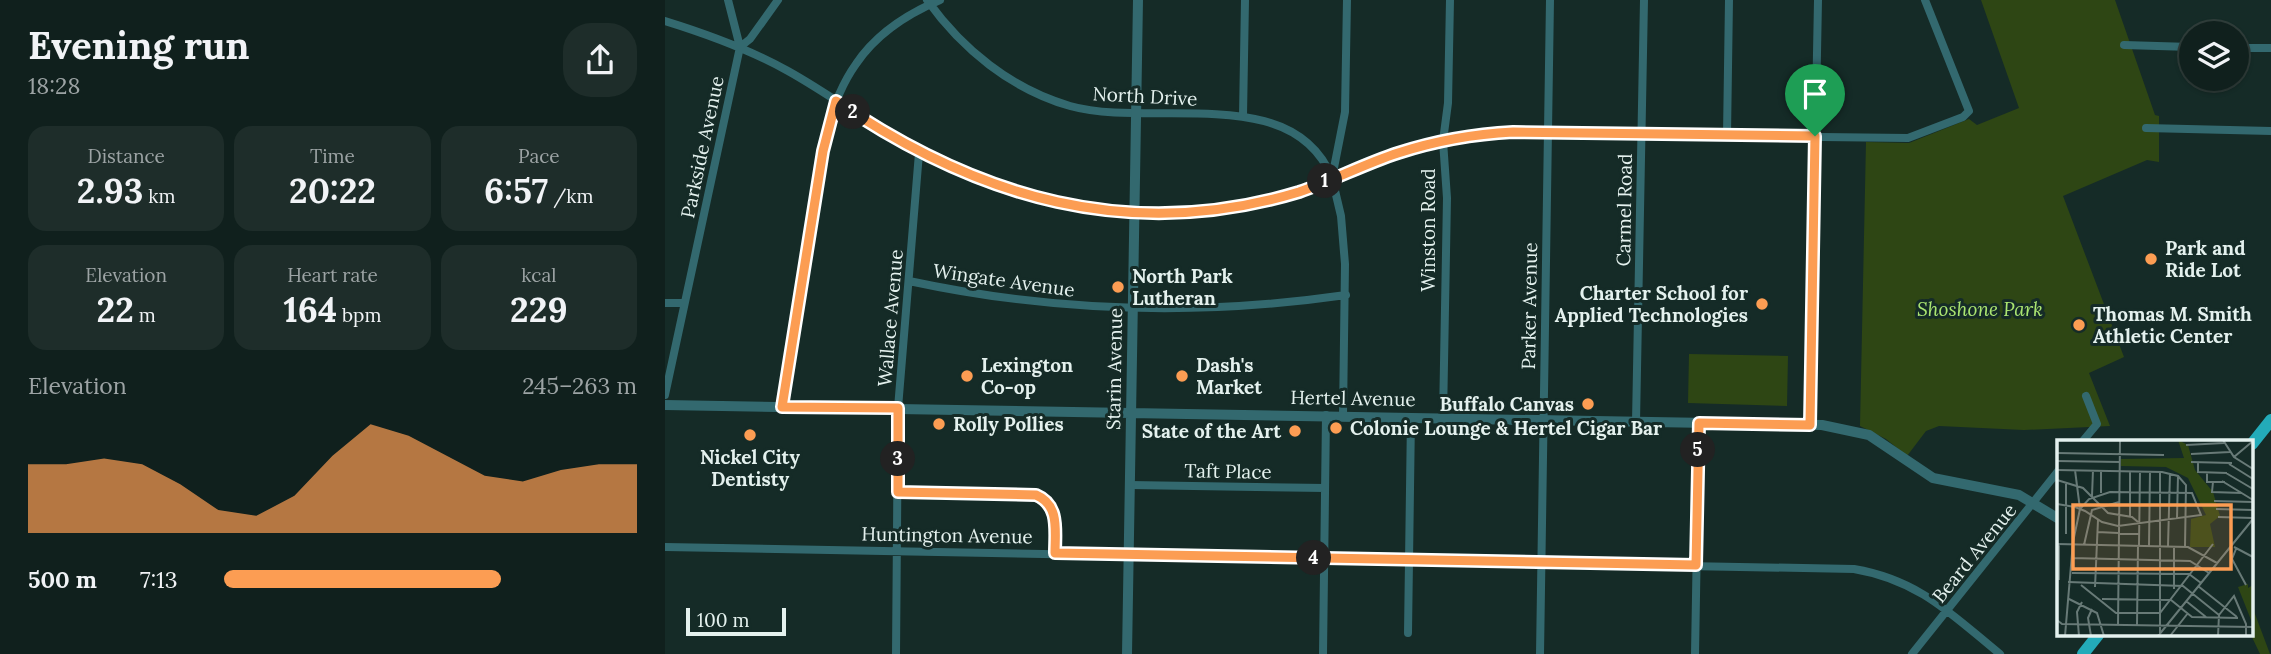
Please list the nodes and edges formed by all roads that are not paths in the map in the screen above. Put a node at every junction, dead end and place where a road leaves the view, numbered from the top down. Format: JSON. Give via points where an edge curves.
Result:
{"nodes":[{"id":1,"x":728,"y":0,"type":"edge"},
{"id":2,"x":778,"y":0,"type":"edge"},
{"id":3,"x":940,"y":0,"type":"edge"},
{"id":4,"x":1138,"y":0,"type":"edge"},
{"id":5,"x":1245,"y":0,"type":"edge"},
{"id":6,"x":1347,"y":0,"type":"edge"},
{"id":7,"x":1450,"y":0,"type":"edge"},
{"id":8,"x":1550,"y":0,"type":"edge"},
{"id":9,"x":1644,"y":0,"type":"edge"},
{"id":10,"x":1729,"y":0,"type":"edge"},
{"id":11,"x":1818,"y":0,"type":"edge"},
{"id":12,"x":1925,"y":0,"type":"edge"},
{"id":13,"x":928,"y":2,"type":"edge"},
{"id":14,"x":665,"y":21,"type":"edge"},
{"id":15,"x":2124,"y":45,"type":"dead end"},
{"id":16,"x":740,"y":47,"type":"junction"},
{"id":17,"x":2179,"y":47,"type":"edge"},
{"id":18,"x":2249,"y":48,"type":"edge"},
{"id":19,"x":2271,"y":48,"type":"edge"},
{"id":20,"x":836,"y":101,"type":"junction"},
{"id":21,"x":1137,"y":114,"type":"junction"},
{"id":22,"x":1243,"y":116,"type":"junction"},
{"id":23,"x":2146,"y":128,"type":"dead end"},
{"id":24,"x":2271,"y":131,"type":"edge"},
{"id":25,"x":1548,"y":132,"type":"junction"},
{"id":26,"x":1641,"y":134,"type":"junction"},
{"id":27,"x":1727,"y":135,"type":"junction"},
{"id":28,"x":1815,"y":136,"type":"junction"},
{"id":29,"x":1443,"y":141,"type":"junction"},
{"id":30,"x":919,"y":153,"type":"junction"},
{"id":31,"x":1332,"y":178,"type":"junction"},
{"id":32,"x":1134,"y":214,"type":"junction"},
{"id":33,"x":909,"y":281,"type":"junction"},
{"id":34,"x":1346,"y":295,"type":"junction"},
{"id":35,"x":665,"y":303,"type":"edge"},
{"id":36,"x":684,"y":303,"type":"junction"},
{"id":37,"x":1133,"y":308,"type":"junction"},
{"id":38,"x":665,"y":395,"type":"edge"},
{"id":39,"x":2086,"y":396,"type":"dead end"},
{"id":40,"x":665,"y":405,"type":"edge"},
{"id":41,"x":782,"y":407,"type":"junction"},
{"id":42,"x":898,"y":408,"type":"junction"},
{"id":43,"x":1131,"y":412,"type":"junction"},
{"id":44,"x":1326,"y":415,"type":"junction"},
{"id":45,"x":1343,"y":415,"type":"junction"},
{"id":46,"x":1411,"y":417,"type":"junction"},
{"id":47,"x":1443,"y":418,"type":"junction"},
{"id":48,"x":1543,"y":420,"type":"junction"},
{"id":49,"x":2271,"y":420,"type":"edge"},
{"id":50,"x":1636,"y":422,"type":"junction"},
{"id":51,"x":1699,"y":423,"type":"junction"},
{"id":52,"x":1810,"y":425,"type":"junction"},
{"id":53,"x":2084,"y":440,"type":"edge"},
{"id":54,"x":2253,"y":443,"type":"edge"},
{"id":55,"x":2057,"y":473,"type":"edge"},
{"id":56,"x":1130,"y":485,"type":"junction"},
{"id":57,"x":1325,"y":488,"type":"junction"},
{"id":58,"x":898,"y":492,"type":"junction"},
{"id":59,"x":2034,"y":502,"type":"junction"},
{"id":60,"x":2057,"y":518,"type":"edge"},
{"id":61,"x":665,"y":547,"type":"edge"},
{"id":62,"x":897,"y":550,"type":"junction"},
{"id":63,"x":1055,"y":553,"type":"junction"},
{"id":64,"x":1129,"y":554,"type":"junction"},
{"id":65,"x":1324,"y":558,"type":"junction"},
{"id":66,"x":1409,"y":560,"type":"junction"},
{"id":67,"x":1542,"y":564,"type":"junction"},
{"id":68,"x":1696,"y":565,"type":"junction"},
{"id":69,"x":1947,"y":611,"type":"junction"},
{"id":70,"x":1408,"y":633,"type":"dead end"},
{"id":71,"x":2097,"y":636,"type":"edge"},
{"id":72,"x":896,"y":654,"type":"edge"},
{"id":73,"x":1127,"y":654,"type":"edge"},
{"id":74,"x":1323,"y":654,"type":"edge"},
{"id":75,"x":1540,"y":654,"type":"edge"},
{"id":76,"x":1695,"y":654,"type":"edge"},
{"id":77,"x":1912,"y":654,"type":"edge"},
{"id":78,"x":2000,"y":654,"type":"edge"},
{"id":79,"x":2083,"y":654,"type":"edge"}],
"edges":[{"from":1,"to":16,"type":"street"},
{"from":2,"to":16,"type":"street","name":"Parkside Avenue"},
{"from":3,"to":13,"type":"street"},
{"from":4,"to":21,"type":"street","name":"Starin Avenue"},
{"from":5,"to":22,"type":"street"},
{"from":6,"to":31,"type":"street","via":[[1345,112]]},
{"from":7,"to":29,"type":"street","name":"Winston Road"},
{"from":8,"to":25,"type":"street","name":"Parker Avenue"},
{"from":9,"to":26,"type":"street","name":"Carmel Road"},
{"from":10,"to":27,"type":"street"},
{"from":11,"to":28,"type":"street"},
{"from":12,"to":28,"type":"street","via":[[1969,108],[1967,115],[1908,138]]},
{"from":13,"to":20,"type":"street","via":[[876,40],[856,64]]},
{"from":13,"to":21,"type":"street","name":"North Drive","via":[[966,47],[1023,86],[1078,108]]},
{"from":14,"to":16,"type":"street"},
{"from":15,"to":17,"type":"street"},
{"from":16,"to":20,"type":"street"},
{"from":16,"to":36,"type":"street","name":"Parkside Avenue"},
{"from":18,"to":19,"type":"street"},
{"from":20,"to":30,"type":"street"},
{"from":20,"to":41,"type":"street","via":[[823,151]]},
{"from":21,"to":22,"type":"street","name":"North Drive"},
{"from":21,"to":32,"type":"street","name":"Starin Avenue"},
{"from":22,"to":31,"type":"street","name":"North Drive","via":[[1269,121],[1299,135],[1325,160]]},
{"from":23,"to":24,"type":"street"},
{"from":25,"to":26,"type":"street"},
{"from":25,"to":29,"type":"street"},
{"from":25,"to":48,"type":"street","name":"Parker Avenue"},
{"from":26,"to":27,"type":"street"},
{"from":26,"to":50,"type":"street","name":"Carmel Road"},
{"from":27,"to":28,"type":"street"},
{"from":28,"to":52,"type":"street"},
{"from":29,"to":31,"type":"street"},
{"from":29,"to":47,"type":"street","name":"Winston Road","via":[[1447,198]]},
{"from":30,"to":32,"type":"street","via":[[972,177],[1042,200]]},
{"from":30,"to":33,"type":"street","name":"Wallace Avenue"},
{"from":31,"to":32,"type":"street","via":[[1239,206]]},
{"from":31,"to":34,"type":"street","via":[[1343,236]]},
{"from":32,"to":37,"type":"street","name":"Starin Avenue"},
{"from":33,"to":37,"type":"street","name":"Wingate Avenue","via":[[1024,302]]},
{"from":33,"to":42,"type":"street","name":"Wallace Avenue"},
{"from":34,"to":37,"type":"street","name":"Wingate Avenue","via":[[1237,307]]},
{"from":34,"to":45,"type":"street"},
{"from":35,"to":36,"type":"street"},
{"from":36,"to":38,"type":"street","name":"Parkside Avenue"},
{"from":37,"to":43,"type":"street","name":"Starin Avenue"},
{"from":39,"to":53,"type":"street","via":[[2097,424]]},
{"from":40,"to":41,"type":"street","name":"Hertel Avenue"},
{"from":41,"to":42,"type":"street","name":"Hertel Avenue"},
{"from":42,"to":43,"type":"street","name":"Hertel Avenue"},
{"from":42,"to":58,"type":"street","name":"Wallace Avenue"},
{"from":43,"to":44,"type":"street","name":"Hertel Avenue"},
{"from":43,"to":56,"type":"street","name":"Starin Avenue"},
{"from":44,"to":45,"type":"street","name":"Hertel Avenue"},
{"from":44,"to":57,"type":"street"},
{"from":45,"to":46,"type":"street","name":"Hertel Avenue"},
{"from":46,"to":47,"type":"street","name":"Hertel Avenue"},
{"from":46,"to":66,"type":"street"},
{"from":47,"to":48,"type":"street","name":"Hertel Avenue"},
{"from":48,"to":50,"type":"street","name":"Hertel Avenue"},
{"from":48,"to":67,"type":"street","name":"Parker Avenue"},
{"from":49,"to":54,"type":"main road"},
{"from":50,"to":51,"type":"street","name":"Hertel Avenue"},
{"from":51,"to":52,"type":"street","name":"Hertel Avenue"},
{"from":51,"to":68,"type":"street"},
{"from":52,"to":59,"type":"street","name":"Hertel Avenue","via":[[1869,436],[1933,478],[2002,489]]},
{"from":55,"to":59,"type":"street","name":"Beard Avenue"},
{"from":56,"to":57,"type":"street","name":"Taft Place"},
{"from":56,"to":64,"type":"street","name":"Starin Avenue"},
{"from":57,"to":65,"type":"street"},
{"from":58,"to":62,"type":"street","name":"Wallace Avenue"},
{"from":58,"to":63,"type":"street","via":[[1036,495],[1054,512]]},
{"from":59,"to":60,"type":"street","name":"Hertel Avenue"},
{"from":59,"to":69,"type":"street","name":"Beard Avenue"},
{"from":61,"to":62,"type":"street","name":"Huntington Avenue"},
{"from":62,"to":63,"type":"street","name":"Huntington Avenue"},
{"from":62,"to":72,"type":"street","name":"Wallace Avenue"},
{"from":63,"to":64,"type":"street","name":"Huntington Avenue"},
{"from":64,"to":65,"type":"street","name":"Huntington Avenue"},
{"from":64,"to":73,"type":"street","name":"Starin Avenue"},
{"from":65,"to":66,"type":"street","name":"Huntington Avenue"},
{"from":65,"to":74,"type":"street"},
{"from":66,"to":67,"type":"street","name":"Huntington Avenue"},
{"from":66,"to":70,"type":"street"},
{"from":67,"to":68,"type":"street","name":"Huntington Avenue"},
{"from":67,"to":75,"type":"street","name":"Parker Avenue"},
{"from":68,"to":69,"type":"street","name":"Huntington Avenue","via":[[1875,572],[1915,588]]},
{"from":68,"to":76,"type":"street"},
{"from":69,"to":77,"type":"street","name":"Beard Avenue"},
{"from":69,"to":78,"type":"street","name":"Huntington Avenue"},
{"from":71,"to":79,"type":"main road"}]}
